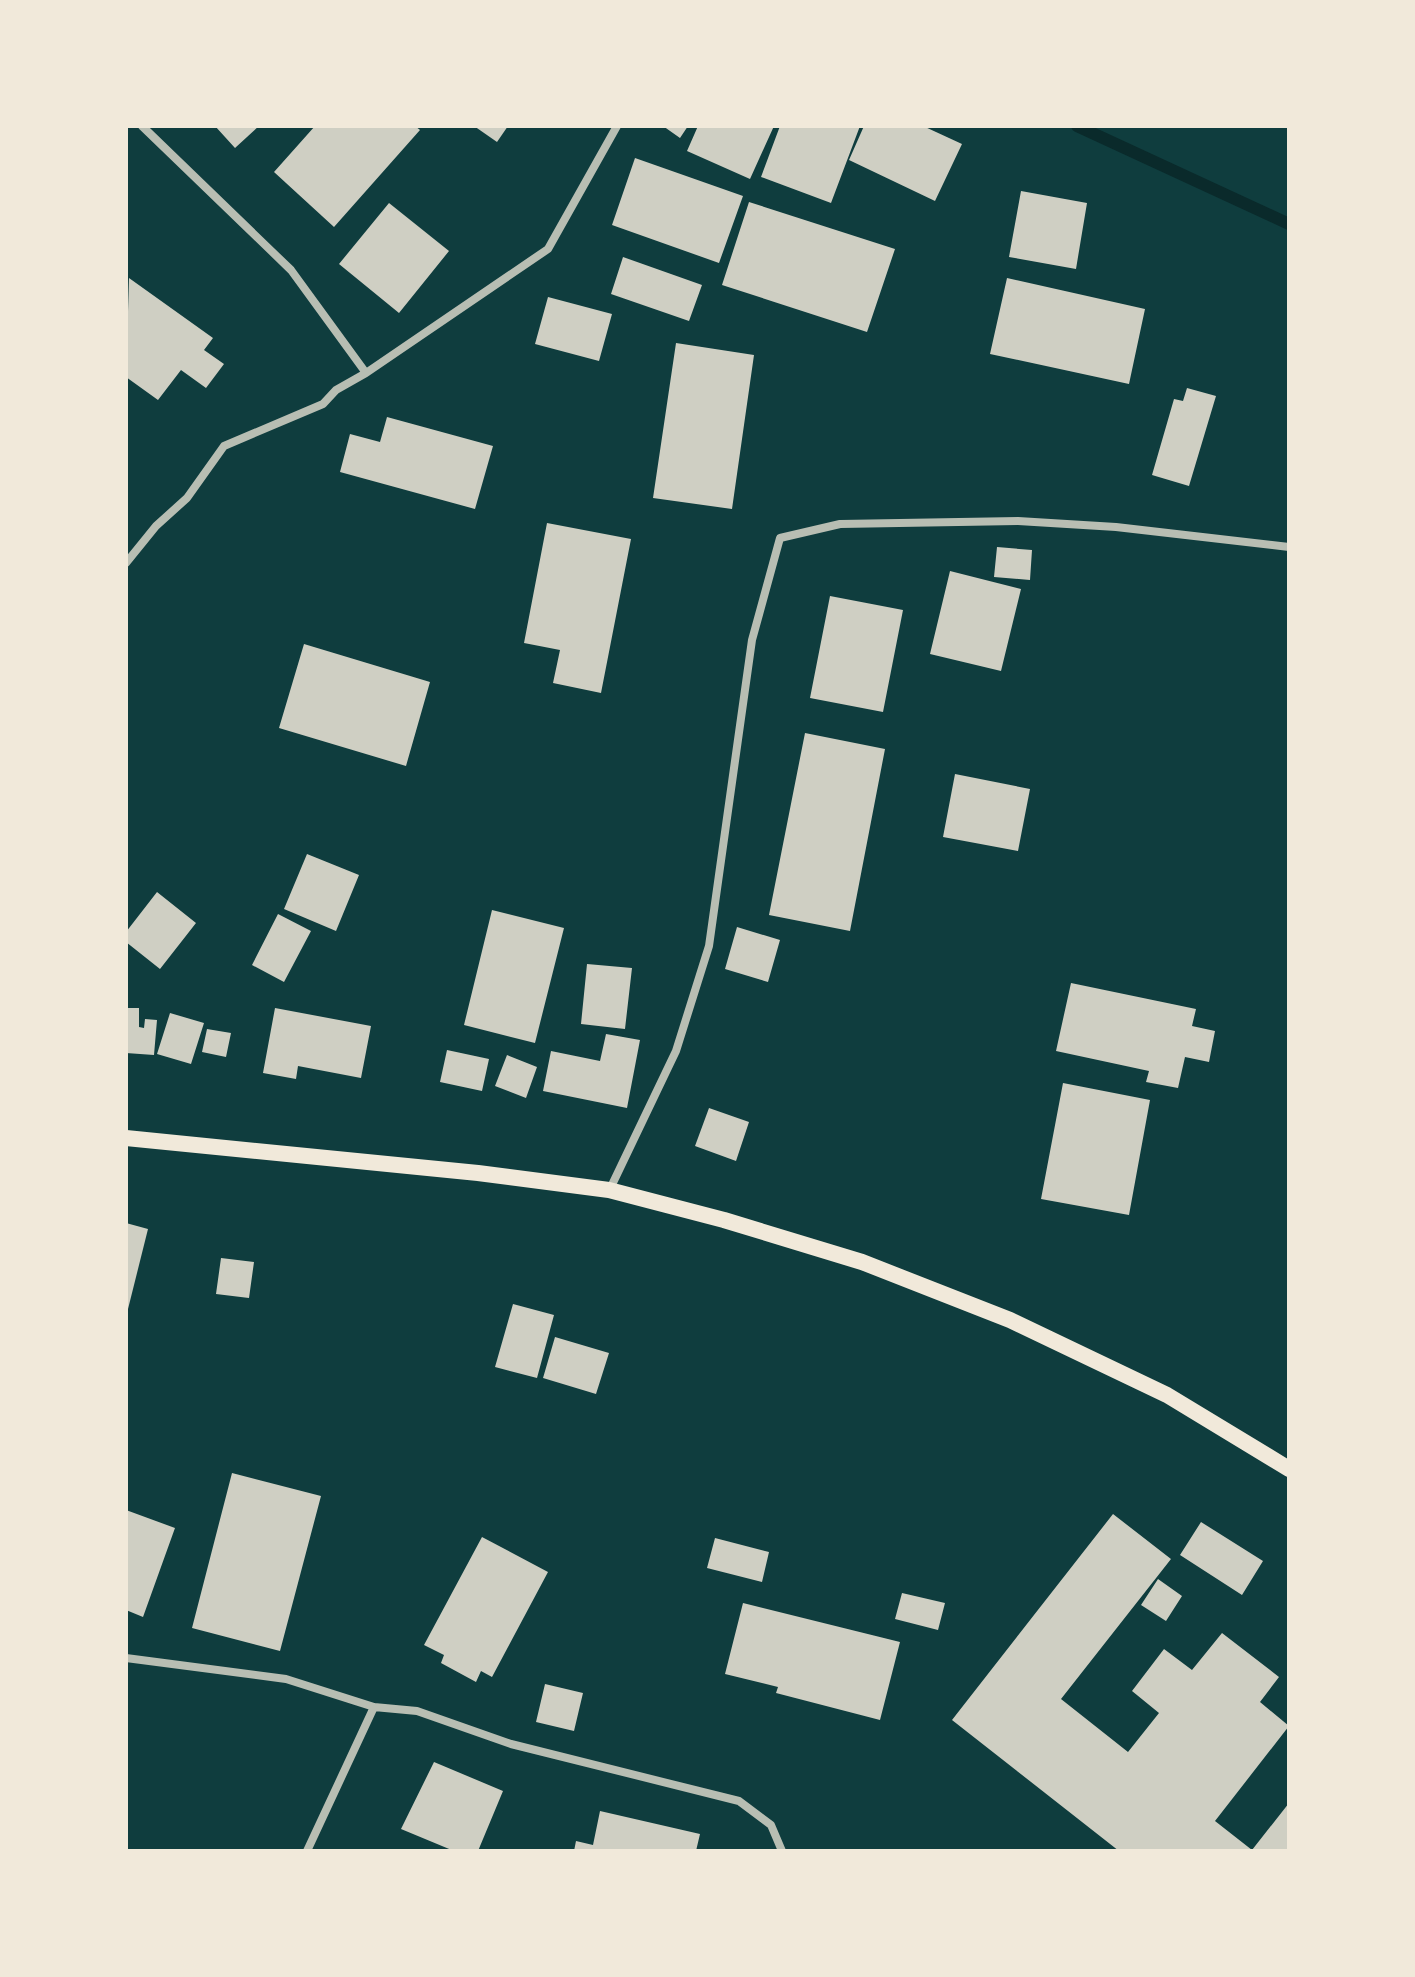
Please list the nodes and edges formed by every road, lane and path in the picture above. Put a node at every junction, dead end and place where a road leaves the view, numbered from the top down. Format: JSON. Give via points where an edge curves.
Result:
{"nodes":[{"id":1,"x":142,"y":126,"type":"edge"},
{"id":2,"x":617,"y":126,"type":"edge"},
{"id":3,"x":366,"y":373,"type":"junction"},
{"id":4,"x":1289,"y":547,"type":"edge"},
{"id":5,"x":126,"y":563,"type":"edge"},
{"id":6,"x":126,"y":1138,"type":"edge"},
{"id":7,"x":609,"y":1190,"type":"junction"},
{"id":8,"x":1289,"y":1469,"type":"edge"},
{"id":9,"x":126,"y":1658,"type":"edge"},
{"id":10,"x":374,"y":1707,"type":"junction"},
{"id":11,"x":307,"y":1851,"type":"edge"},
{"id":12,"x":782,"y":1851,"type":"edge"}],
"edges":[{"from":1,"to":3,"type":"street","via":[[291,270]]},
{"from":2,"to":3,"type":"street","via":[[548,249]]},
{"from":3,"to":5,"type":"street","via":[[323,404],[224,446],[187,498]]},
{"from":4,"to":7,"type":"street","via":[[1018,521],[840,524],[780,538],[752,640],[709,946],[676,1051]]},
{"from":6,"to":7,"type":"main road"},
{"from":7,"to":8,"type":"main road","via":[[862,1262],[1010,1320],[1167,1395]]},
{"from":9,"to":10,"type":"street","via":[[286,1679]]},
{"from":10,"to":11,"type":"street"},
{"from":10,"to":12,"type":"street","via":[[417,1711],[511,1744],[739,1801],[771,1825]]}]}
